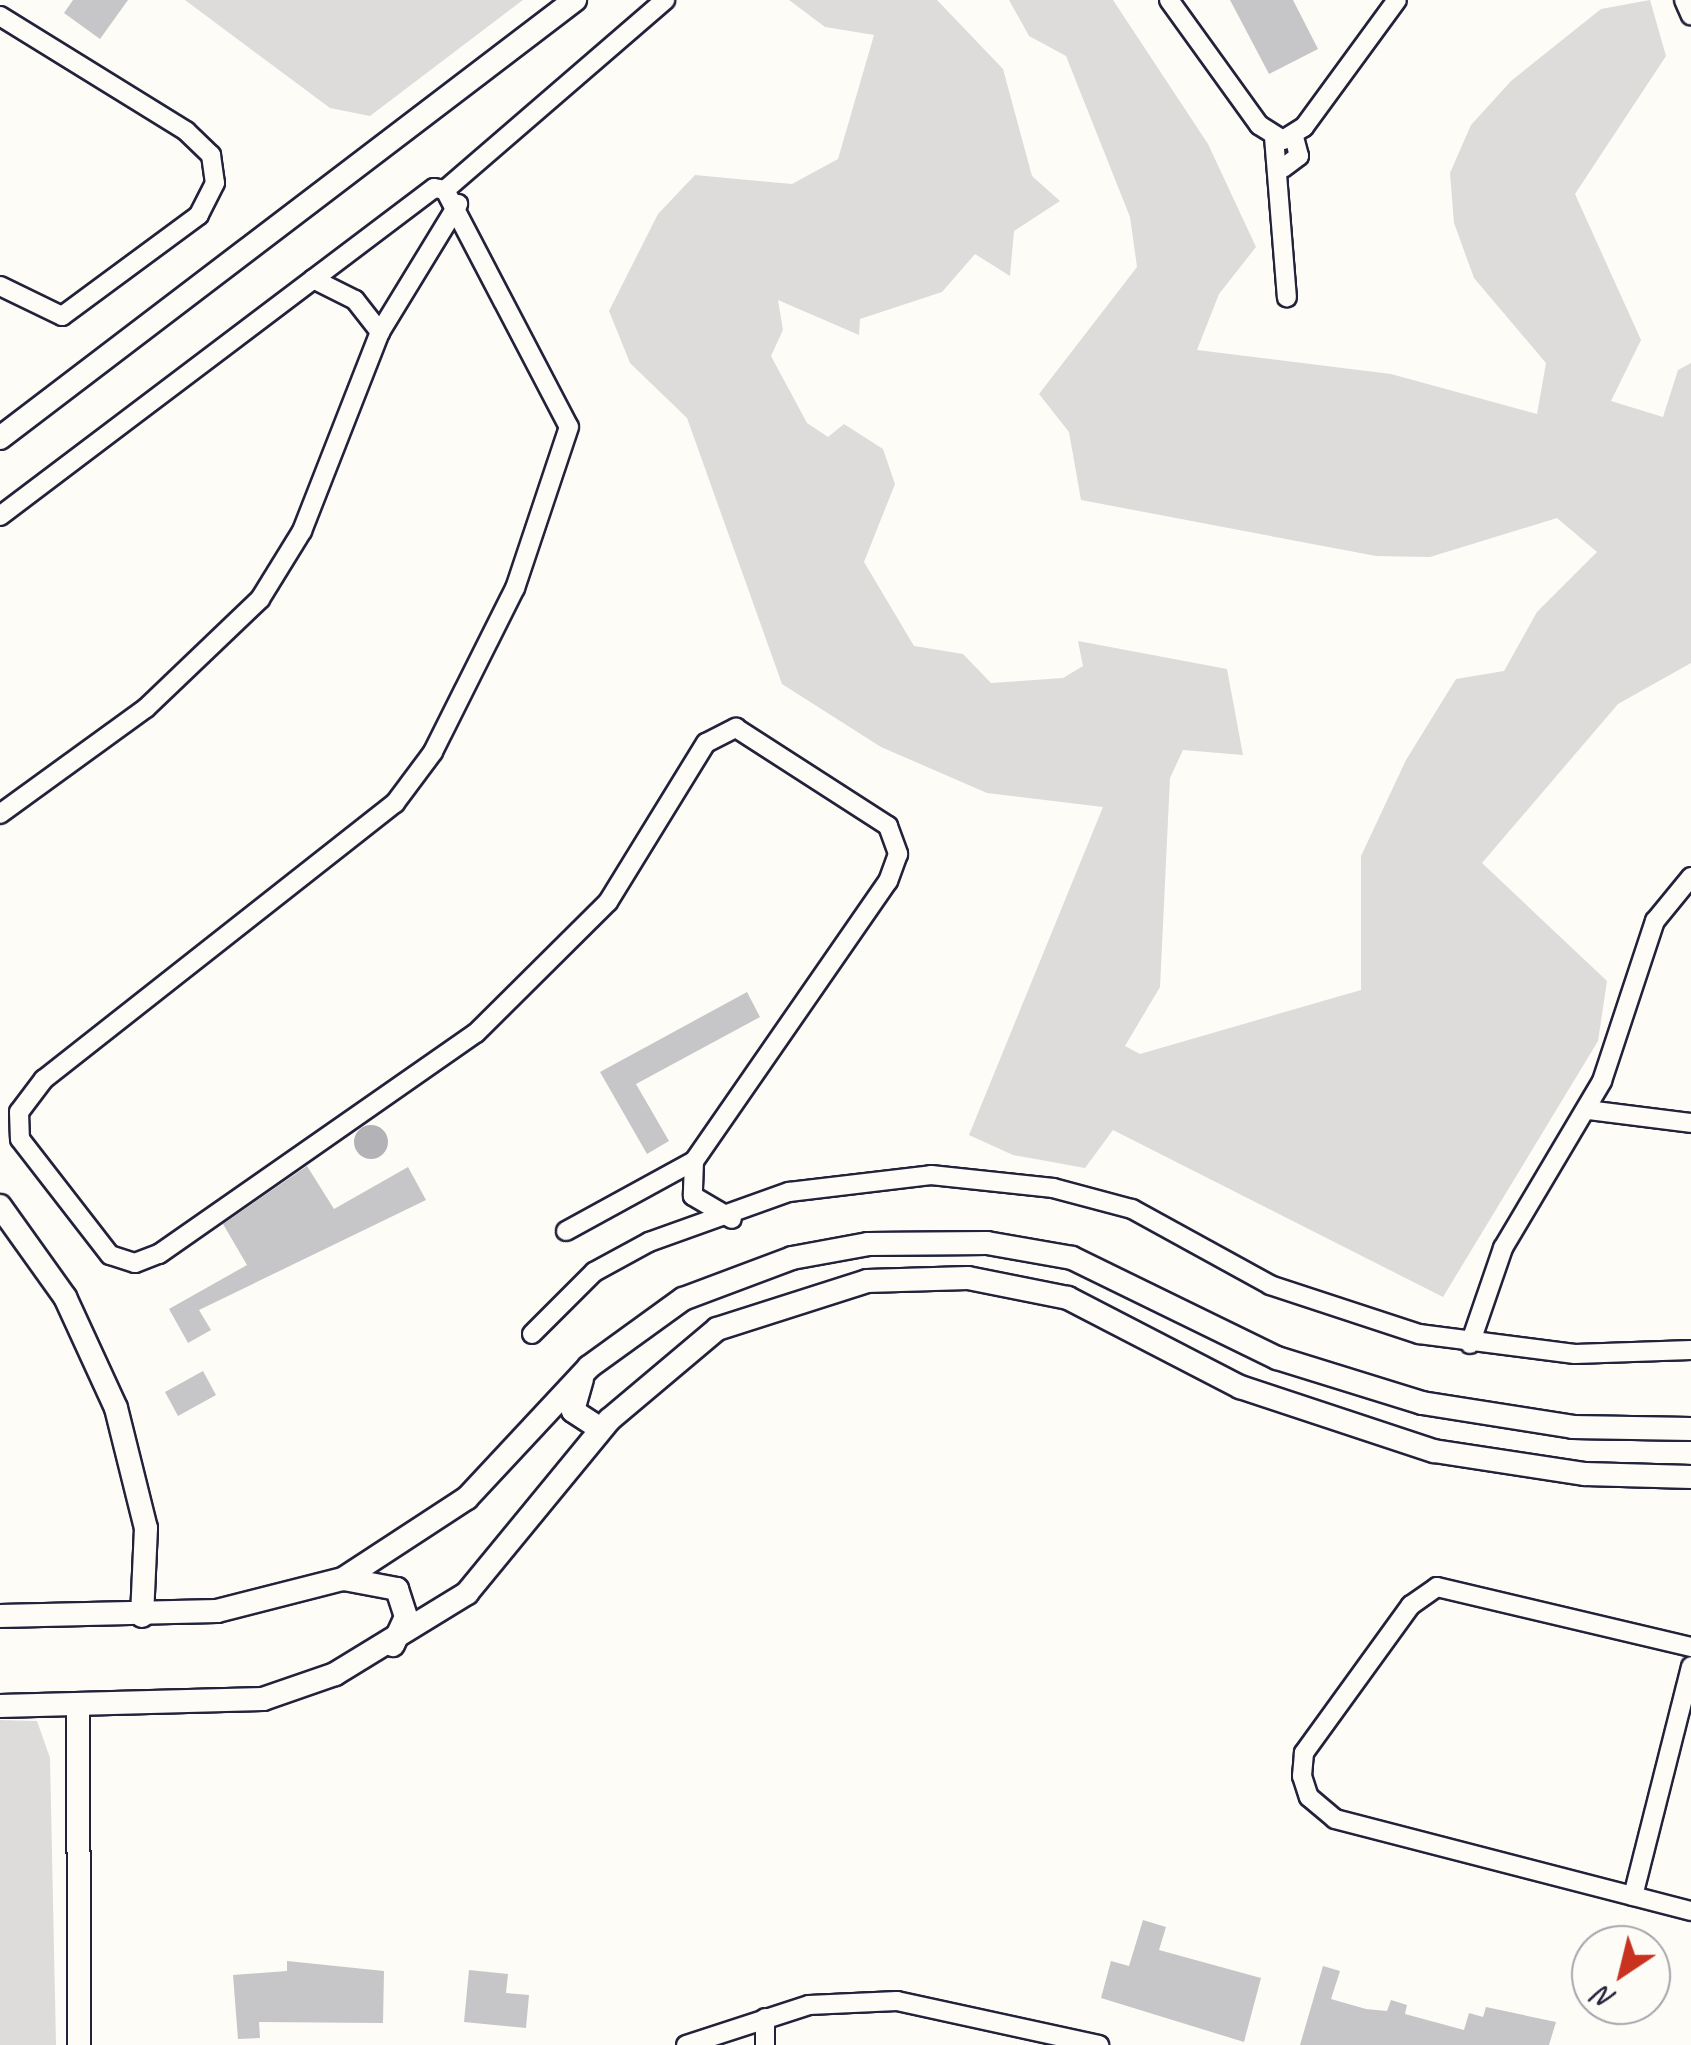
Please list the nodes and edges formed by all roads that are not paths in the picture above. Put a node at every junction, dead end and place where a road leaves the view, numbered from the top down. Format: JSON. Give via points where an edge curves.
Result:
{"nodes":[{"id":1,"x":574,"y":0,"type":"edge"},
{"id":2,"x":665,"y":0,"type":"edge"},
{"id":3,"x":1169,"y":0,"type":"edge"},
{"id":4,"x":1397,"y":0,"type":"edge"},
{"id":5,"x":1684,"y":0,"type":"edge"},
{"id":6,"x":0,"y":16,"type":"edge"},
{"id":7,"x":1691,"y":16,"type":"edge"},
{"id":8,"x":1274,"y":137,"type":"junction"},
{"id":9,"x":1294,"y":137,"type":"junction"},
{"id":10,"x":1283,"y":168,"type":"junction"},
{"id":11,"x":451,"y":196,"type":"junction"},
{"id":12,"x":314,"y":279,"type":"junction"},
{"id":13,"x":0,"y":286,"type":"edge"},
{"id":14,"x":1287,"y":297,"type":"dead end"},
{"id":15,"x":380,"y":332,"type":"junction"},
{"id":16,"x":0,"y":438,"type":"edge"},
{"id":17,"x":0,"y":516,"type":"edge"},
{"id":18,"x":0,"y":814,"type":"edge"},
{"id":19,"x":1691,"y":877,"type":"edge"},
{"id":20,"x":1588,"y":1110,"type":"junction"},
{"id":21,"x":1691,"y":1123,"type":"edge"},
{"id":22,"x":694,"y":1160,"type":"junction"},
{"id":23,"x":0,"y":1206,"type":"edge"},
{"id":24,"x":732,"y":1219,"type":"junction"},
{"id":25,"x":566,"y":1231,"type":"dead end"},
{"id":26,"x":532,"y":1334,"type":"dead end"},
{"id":27,"x":1470,"y":1344,"type":"junction"},
{"id":28,"x":1691,"y":1350,"type":"edge"},
{"id":29,"x":589,"y":1367,"type":"junction"},
{"id":30,"x":602,"y":1429,"type":"junction"},
{"id":31,"x":1691,"y":1430,"type":"edge"},
{"id":32,"x":1691,"y":1476,"type":"edge"},
{"id":33,"x":343,"y":1579,"type":"junction"},
{"id":34,"x":0,"y":1616,"type":"edge"},
{"id":35,"x":142,"y":1616,"type":"junction"},
{"id":36,"x":393,"y":1645,"type":"junction"},
{"id":37,"x":1691,"y":1647,"type":"edge"},
{"id":38,"x":1691,"y":1666,"type":"edge"},
{"id":39,"x":0,"y":1706,"type":"edge"},
{"id":40,"x":78,"y":1706,"type":"junction"},
{"id":41,"x":1633,"y":1896,"type":"junction"},
{"id":42,"x":1691,"y":1911,"type":"edge"},
{"id":43,"x":765,"y":2018,"type":"junction"},
{"id":44,"x":79,"y":2045,"type":"edge"},
{"id":45,"x":686,"y":2045,"type":"edge"},
{"id":46,"x":765,"y":2045,"type":"edge"},
{"id":47,"x":1098,"y":2045,"type":"edge"}],
"edges":[{"from":1,"to":16,"type":"street"},
{"from":2,"to":11,"type":"street"},
{"from":3,"to":8,"type":"street"},
{"from":4,"to":9,"type":"street"},
{"from":5,"to":7,"type":"street"},
{"from":6,"to":13,"type":"street","via":[[212,155],[215,184],[199,214],[62,316]]},
{"from":8,"to":9,"type":"street"},
{"from":8,"to":10,"type":"street","via":[[1270,151]]},
{"from":9,"to":10,"type":"street","via":[[1299,156]]},
{"from":10,"to":14,"type":"street"},
{"from":11,"to":12,"type":"street","via":[[434,188]]},
{"from":11,"to":15,"type":"street"},
{"from":11,"to":22,"type":"street","via":[[569,427],[475,676],[395,803],[44,1079],[19,1112],[20,1140],[110,1255],[135,1264],[159,1254],[476,1033],[608,902],[706,744],[736,728],[888,826],[898,854],[888,881]]},
{"from":12,"to":15,"type":"street","via":[[355,300]]},
{"from":12,"to":17,"type":"street"},
{"from":15,"to":18,"type":"street","via":[[302,531],[238,626]]},
{"from":19,"to":20,"type":"street","via":[[1646,942]]},
{"from":20,"to":21,"type":"street"},
{"from":20,"to":27,"type":"street","via":[[1503,1248]]},
{"from":22,"to":24,"type":"street","via":[[693,1196]]},
{"from":22,"to":25,"type":"street"},
{"from":23,"to":35,"type":"street","via":[[65,1297],[116,1408],[146,1528]]},
{"from":24,"to":26,"type":"street","via":[[650,1242],[594,1272]]},
{"from":24,"to":27,"type":"street","via":[[789,1192],[860,1180],[972,1177],[1053,1188],[1132,1209],[1318,1304]]},
{"from":27,"to":28,"type":"street","via":[[1575,1354]]},
{"from":29,"to":30,"type":"street","via":[[573,1410]]},
{"from":29,"to":31,"type":"street","via":[[683,1299],[754,1269],[829,1250],[945,1240],[1113,1270],[1230,1338],[1422,1403],[1573,1427]]},
{"from":29,"to":33,"type":"street","via":[[467,1498]]},
{"from":30,"to":32,"type":"street","via":[[717,1329],[746,1315],[836,1286],[934,1277],[1068,1298],[1240,1387],[1385,1438],[1535,1468]]},
{"from":30,"to":36,"type":"street","via":[[499,1561]]},
{"from":33,"to":35,"type":"street","via":[[254,1604]]},
{"from":33,"to":36,"type":"street","via":[[398,1590],[406,1617]]},
{"from":34,"to":35,"type":"street"},
{"from":36,"to":40,"type":"street","via":[[263,1698]]},
{"from":37,"to":41,"type":"street","via":[[1437,1587],[1410,1606],[1304,1753],[1304,1787],[1335,1819]]},
{"from":38,"to":41,"type":"street"},
{"from":39,"to":40,"type":"street"},
{"from":40,"to":44,"type":"street"},
{"from":41,"to":42,"type":"street"},
{"from":43,"to":45,"type":"street"},
{"from":43,"to":46,"type":"street"},
{"from":43,"to":47,"type":"street","via":[[809,2005],[897,2001]]}]}
